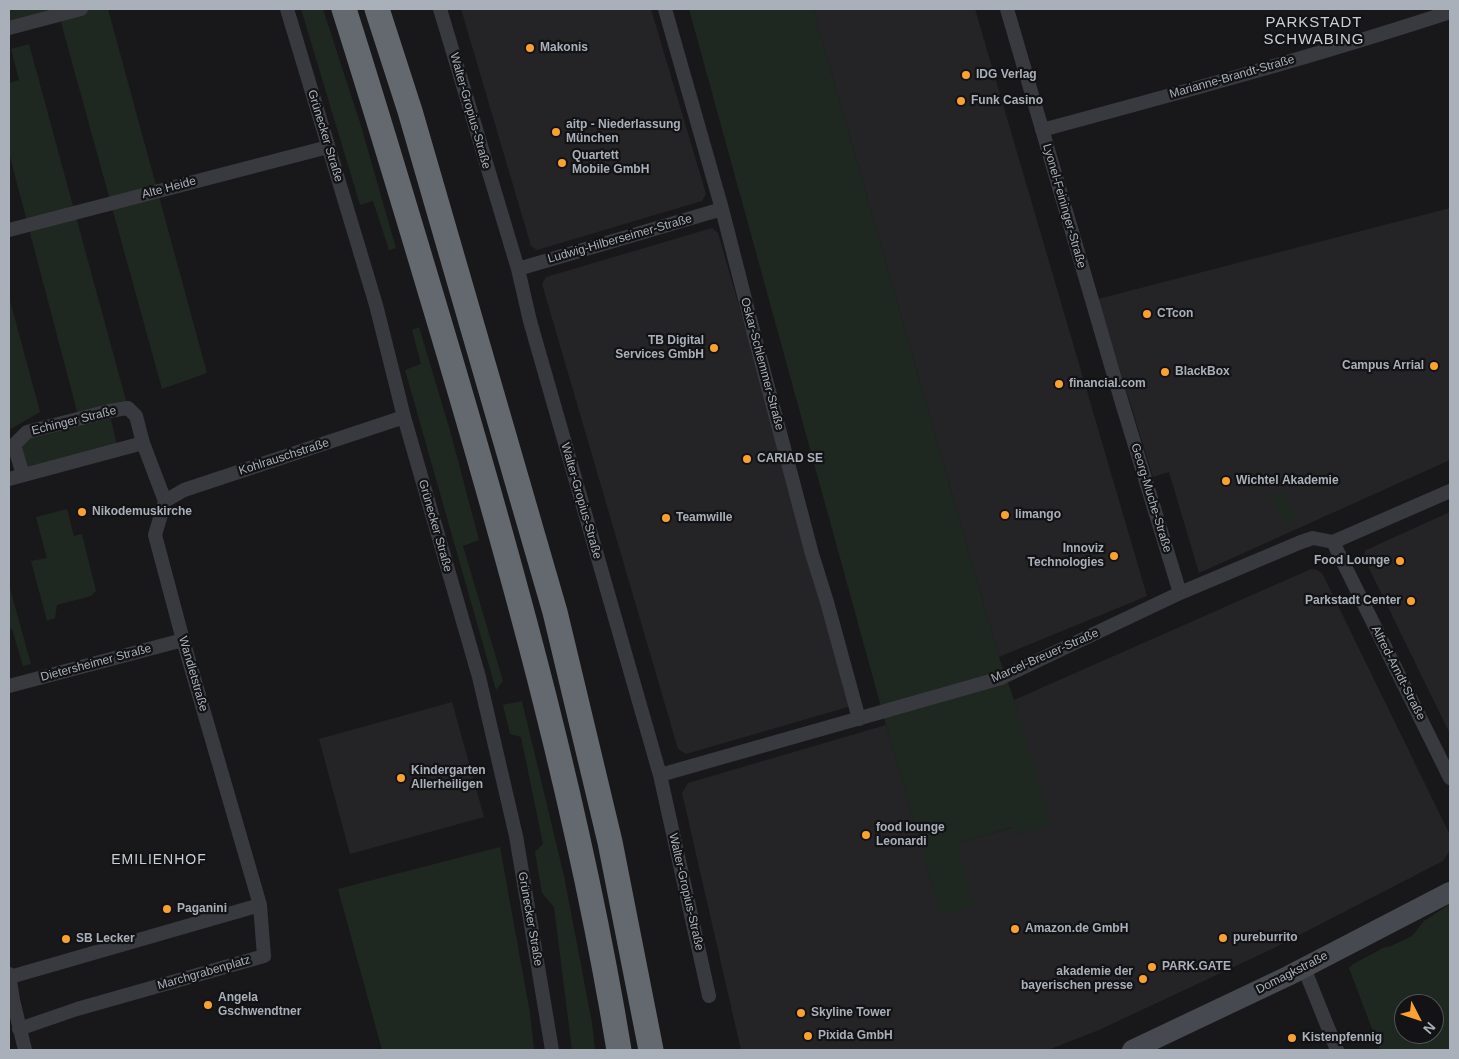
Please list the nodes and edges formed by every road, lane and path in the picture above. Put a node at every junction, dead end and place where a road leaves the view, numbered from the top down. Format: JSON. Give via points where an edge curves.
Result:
{"nodes":[{"id":1,"x":81,"y":9,"type":"edge"},
{"id":2,"x":287,"y":9,"type":"edge"},
{"id":3,"x":344,"y":9,"type":"edge"},
{"id":4,"x":377,"y":9,"type":"edge"},
{"id":5,"x":440,"y":9,"type":"edge"},
{"id":6,"x":665,"y":9,"type":"edge"},
{"id":7,"x":1007,"y":9,"type":"edge"},
{"id":8,"x":1450,"y":12,"type":"edge"},
{"id":9,"x":9,"y":28,"type":"edge"},
{"id":10,"x":1042,"y":130,"type":"junction"},
{"id":11,"x":328,"y":147,"type":"junction"},
{"id":12,"x":722,"y":208,"type":"junction"},
{"id":13,"x":9,"y":230,"type":"edge"},
{"id":14,"x":518,"y":269,"type":"junction"},
{"id":15,"x":1122,"y":403,"type":"joint"},
{"id":16,"x":404,"y":417,"type":"junction"},
{"id":17,"x":143,"y":443,"type":"junction"},
{"id":18,"x":23,"y":475,"type":"junction"},
{"id":19,"x":9,"y":479,"type":"edge"},
{"id":20,"x":1450,"y":491,"type":"edge"},
{"id":21,"x":165,"y":501,"type":"junction"},
{"id":22,"x":1334,"y":542,"type":"junction"},
{"id":23,"x":1180,"y":593,"type":"junction"},
{"id":24,"x":183,"y":640,"type":"junction"},
{"id":25,"x":9,"y":686,"type":"edge"},
{"id":26,"x":859,"y":719,"type":"junction"},
{"id":27,"x":660,"y":774,"type":"junction"},
{"id":28,"x":1450,"y":778,"type":"edge"},
{"id":29,"x":1450,"y":892,"type":"edge"},
{"id":30,"x":260,"y":905,"type":"junction"},
{"id":31,"x":1304,"y":968,"type":"junction"},
{"id":32,"x":9,"y":975,"type":"edge"},
{"id":33,"x":710,"y":996,"type":"dead end"},
{"id":34,"x":11,"y":1001,"type":"edge"},
{"id":35,"x":19,"y":1028,"type":"junction"},
{"id":36,"x":25,"y":1050,"type":"edge"},
{"id":37,"x":552,"y":1050,"type":"edge"},
{"id":38,"x":619,"y":1050,"type":"edge"},
{"id":39,"x":652,"y":1050,"type":"edge"},
{"id":40,"x":1132,"y":1050,"type":"edge"},
{"id":41,"x":1337,"y":1050,"type":"edge"}],
"edges":[{"from":1,"to":9,"type":"street"},
{"from":2,"to":11,"type":"street","name":"Grünecker Straße"},
{"from":3,"to":38,"type":"highway","via":[[478,454],[549,715],[581,852]]},
{"from":4,"to":39,"type":"highway","via":[[410,110],[555,612],[610,842]]},
{"from":5,"to":14,"type":"street","name":"Walter-Gropius-Straße"},
{"from":6,"to":12,"type":"street","name":"Oskar-Schlemmer-Straße"},
{"from":7,"to":10,"type":"street","name":"Lyonel-Feininger-Straße"},
{"from":8,"to":10,"type":"street","name":"Marianne-Brandt-Straße","via":[[1200,88]]},
{"from":10,"to":15,"type":"street","name":"Lyonel-Feininger-Straße"},
{"from":11,"to":13,"type":"street","name":"Alte Heide"},
{"from":11,"to":16,"type":"street","name":"Grünecker Straße","via":[[376,306]]},
{"from":12,"to":14,"type":"street","name":"Ludwig-Hilberseimer-Straße"},
{"from":12,"to":26,"type":"street","name":"Oskar-Schlemmer-Straße","via":[[812,554]]},
{"from":14,"to":27,"type":"street","name":"Walter-Gropius-Straße","via":[[530,321]]},
{"from":15,"to":23,"type":"street","name":"Georg-Muche-Straße"},
{"from":16,"to":21,"type":"street","name":"Kohlrauschstraße","via":[[184,490]]},
{"from":16,"to":37,"type":"street","name":"Grünecker Straße","via":[[479,677],[500,764],[516,836]]},
{"from":17,"to":18,"type":"street"},
{"from":17,"to":18,"type":"street","name":"Echinger Straße","via":[[136,416],[128,408],[27,432],[14,446]]},
{"from":17,"to":21,"type":"street"},
{"from":18,"to":19,"type":"street"},
{"from":20,"to":22,"type":"street"},
{"from":21,"to":24,"type":"street","name":"Wandletstraße","via":[[156,535]]},
{"from":22,"to":23,"type":"street","name":"Marcel-Breuer-Straße","via":[[1313,538]]},
{"from":22,"to":28,"type":"street","name":"Alfred-Arndt-Straße"},
{"from":23,"to":26,"type":"street","name":"Marcel-Breuer-Straße","via":[[1001,678]]},
{"from":24,"to":25,"type":"street","name":"Dietersheimer Straße"},
{"from":24,"to":30,"type":"street","name":"Wandletstraße"},
{"from":26,"to":27,"type":"street","name":"Marcel-Breuer-Straße"},
{"from":27,"to":33,"type":"street","name":"Walter-Gropius-Straße"},
{"from":29,"to":31,"type":"street","name":"Domagkstraße"},
{"from":30,"to":32,"type":"street"},
{"from":30,"to":35,"type":"street","name":"Marchgrabenplatz","via":[[264,956]]},
{"from":31,"to":40,"type":"street","name":"Domagkstraße"},
{"from":31,"to":41,"type":"street"},
{"from":32,"to":34,"type":"street"},
{"from":34,"to":35,"type":"street"},
{"from":35,"to":36,"type":"street"}]}
